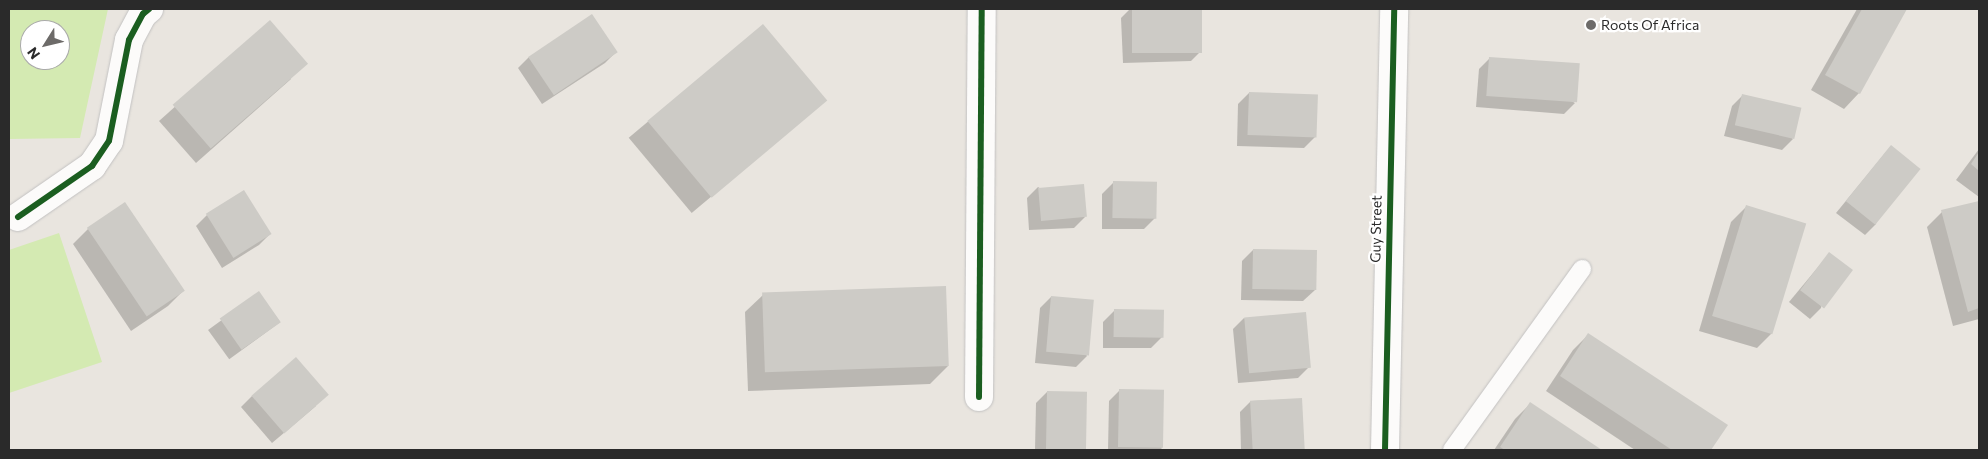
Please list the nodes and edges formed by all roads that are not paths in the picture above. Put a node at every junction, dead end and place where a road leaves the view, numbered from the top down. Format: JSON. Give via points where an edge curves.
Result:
{"nodes":[{"id":1,"x":149,"y":9,"type":"edge"},
{"id":2,"x":982,"y":9,"type":"edge"},
{"id":3,"x":1394,"y":9,"type":"edge"},
{"id":4,"x":18,"y":217,"type":"dead end"},
{"id":5,"x":1582,"y":269,"type":"dead end"},
{"id":6,"x":979,"y":397,"type":"dead end"},
{"id":7,"x":1385,"y":450,"type":"edge"},
{"id":8,"x":1452,"y":450,"type":"edge"}],
"edges":[{"from":1,"to":4,"type":"street","via":[[142,14],[129,40],[109,141],[92,166]]},
{"from":2,"to":6,"type":"street"},
{"from":3,"to":7,"type":"street","name":"Guy Street"},
{"from":5,"to":8,"type":"lane"}]}
